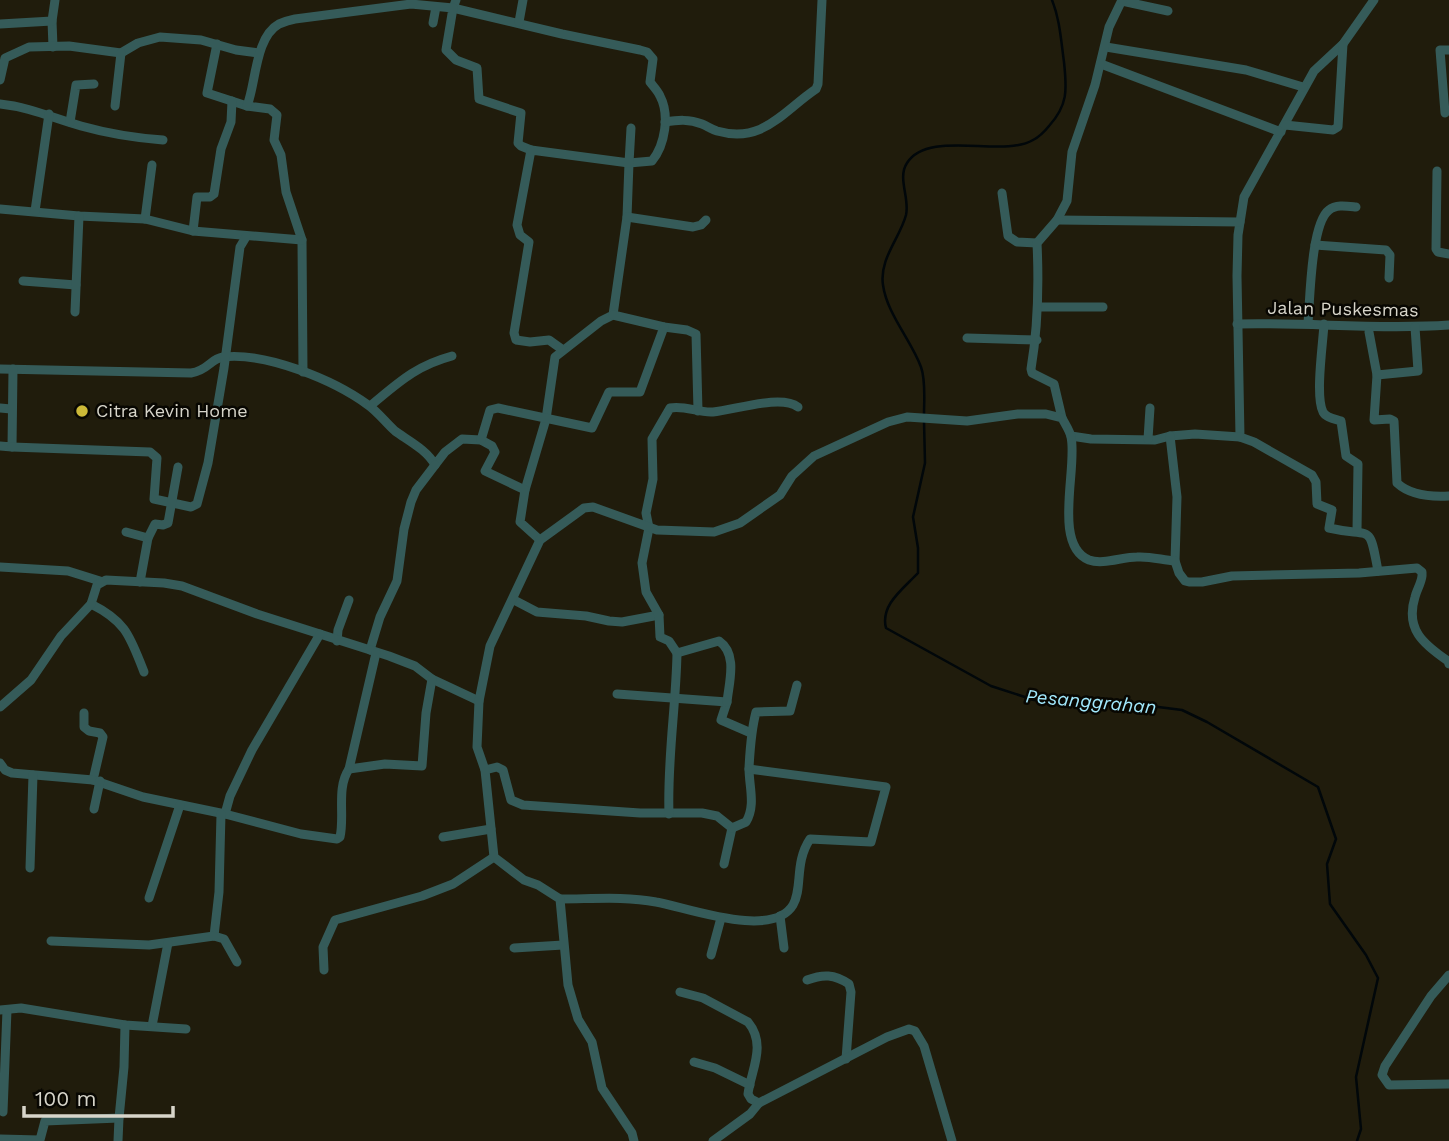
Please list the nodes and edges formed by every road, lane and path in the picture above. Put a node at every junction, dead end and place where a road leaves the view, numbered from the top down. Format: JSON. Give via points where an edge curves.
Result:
{"nodes":[{"id":1,"x":55,"y":0,"type":"edge"},
{"id":2,"x":523,"y":0,"type":"edge"},
{"id":3,"x":821,"y":0,"type":"edge"},
{"id":4,"x":1122,"y":0,"type":"edge"},
{"id":5,"x":1374,"y":0,"type":"edge"},
{"id":6,"x":455,"y":4,"type":"edge"},
{"id":7,"x":436,"y":7,"type":"junction"},
{"id":8,"x":1167,"y":11,"type":"dead end"},
{"id":9,"x":52,"y":22,"type":"junction"},
{"id":10,"x":519,"y":22,"type":"junction"},
{"id":11,"x":433,"y":23,"type":"dead end"},
{"id":12,"x":0,"y":24,"type":"edge"},
{"id":13,"x":217,"y":44,"type":"junction"},
{"id":14,"x":1343,"y":44,"type":"junction"},
{"id":15,"x":53,"y":47,"type":"junction"},
{"id":16,"x":1106,"y":47,"type":"junction"},
{"id":17,"x":1444,"y":50,"type":"edge"},
{"id":18,"x":121,"y":53,"type":"junction"},
{"id":19,"x":259,"y":53,"type":"junction"},
{"id":20,"x":1101,"y":64,"type":"junction"},
{"id":21,"x":0,"y":80,"type":"edge"},
{"id":22,"x":94,"y":84,"type":"dead end"},
{"id":23,"x":1303,"y":87,"type":"junction"},
{"id":24,"x":232,"y":101,"type":"junction"},
{"id":25,"x":0,"y":104,"type":"edge"},
{"id":26,"x":115,"y":106,"type":"dead end"},
{"id":27,"x":247,"y":106,"type":"junction"},
{"id":28,"x":1445,"y":113,"type":"dead end"},
{"id":29,"x":49,"y":114,"type":"junction"},
{"id":30,"x":70,"y":122,"type":"junction"},
{"id":31,"x":664,"y":122,"type":"junction"},
{"id":32,"x":631,"y":128,"type":"dead end"},
{"id":33,"x":1283,"y":128,"type":"junction"},
{"id":34,"x":163,"y":141,"type":"dead end"},
{"id":35,"x":531,"y":150,"type":"junction"},
{"id":36,"x":629,"y":163,"type":"junction"},
{"id":37,"x":152,"y":165,"type":"dead end"},
{"id":38,"x":1437,"y":171,"type":"dead end"},
{"id":39,"x":1002,"y":193,"type":"dead end"},
{"id":40,"x":1356,"y":207,"type":"dead end"},
{"id":41,"x":0,"y":209,"type":"edge"},
{"id":42,"x":35,"y":211,"type":"junction"},
{"id":43,"x":79,"y":216,"type":"junction"},
{"id":44,"x":627,"y":217,"type":"junction"},
{"id":45,"x":145,"y":219,"type":"junction"},
{"id":46,"x":706,"y":220,"type":"dead end"},
{"id":47,"x":1057,"y":220,"type":"junction"},
{"id":48,"x":1240,"y":222,"type":"junction"},
{"id":49,"x":193,"y":231,"type":"junction"},
{"id":50,"x":246,"y":237,"type":"junction"},
{"id":51,"x":302,"y":240,"type":"junction"},
{"id":52,"x":1037,"y":243,"type":"junction"},
{"id":53,"x":1315,"y":245,"type":"junction"},
{"id":54,"x":1449,"y":254,"type":"edge"},
{"id":55,"x":1389,"y":278,"type":"dead end"},
{"id":56,"x":23,"y":281,"type":"dead end"},
{"id":57,"x":76,"y":285,"type":"junction"},
{"id":58,"x":1038,"y":307,"type":"junction"},
{"id":59,"x":1103,"y":307,"type":"dead end"},
{"id":60,"x":75,"y":312,"type":"dead end"},
{"id":61,"x":613,"y":315,"type":"junction"},
{"id":62,"x":1308,"y":323,"type":"junction"},
{"id":63,"x":1237,"y":324,"type":"junction"},
{"id":64,"x":1324,"y":324,"type":"junction"},
{"id":65,"x":1449,"y":325,"type":"edge"},
{"id":66,"x":664,"y":327,"type":"junction"},
{"id":67,"x":1415,"y":327,"type":"junction"},
{"id":68,"x":1369,"y":332,"type":"dead end"},
{"id":69,"x":967,"y":338,"type":"dead end"},
{"id":70,"x":1037,"y":340,"type":"junction"},
{"id":71,"x":563,"y":350,"type":"junction"},
{"id":72,"x":452,"y":356,"type":"dead end"},
{"id":73,"x":225,"y":357,"type":"junction"},
{"id":74,"x":0,"y":369,"type":"edge"},
{"id":75,"x":13,"y":369,"type":"junction"},
{"id":76,"x":303,"y":372,"type":"junction"},
{"id":77,"x":1377,"y":375,"type":"junction"},
{"id":78,"x":370,"y":406,"type":"junction"},
{"id":79,"x":798,"y":407,"type":"dead end"},
{"id":80,"x":0,"y":408,"type":"edge"},
{"id":81,"x":1150,"y":408,"type":"dead end"},
{"id":82,"x":12,"y":409,"type":"junction"},
{"id":83,"x":698,"y":411,"type":"junction"},
{"id":84,"x":1062,"y":418,"type":"junction"},
{"id":85,"x":546,"y":419,"type":"junction"},
{"id":86,"x":1071,"y":436,"type":"junction"},
{"id":87,"x":1170,"y":436,"type":"junction"},
{"id":88,"x":1240,"y":437,"type":"junction"},
{"id":89,"x":1148,"y":439,"type":"junction"},
{"id":90,"x":481,"y":440,"type":"junction"},
{"id":91,"x":0,"y":446,"type":"edge"},
{"id":92,"x":12,"y":447,"type":"junction"},
{"id":93,"x":435,"y":465,"type":"junction"},
{"id":94,"x":178,"y":467,"type":"dead end"},
{"id":95,"x":525,"y":490,"type":"junction"},
{"id":96,"x":1449,"y":496,"type":"edge"},
{"id":97,"x":173,"y":501,"type":"junction"},
{"id":98,"x":649,"y":528,"type":"junction"},
{"id":99,"x":1357,"y":531,"type":"junction"},
{"id":100,"x":126,"y":532,"type":"dead end"},
{"id":101,"x":148,"y":538,"type":"junction"},
{"id":102,"x":540,"y":540,"type":"junction"},
{"id":103,"x":1175,"y":561,"type":"junction"},
{"id":104,"x":0,"y":567,"type":"edge"},
{"id":105,"x":1378,"y":571,"type":"junction"},
{"id":106,"x":100,"y":581,"type":"junction"},
{"id":107,"x":140,"y":582,"type":"junction"},
{"id":108,"x":349,"y":600,"type":"dead end"},
{"id":109,"x":514,"y":600,"type":"junction"},
{"id":110,"x":91,"y":604,"type":"junction"},
{"id":111,"x":659,"y":615,"type":"junction"},
{"id":112,"x":320,"y":634,"type":"junction"},
{"id":113,"x":337,"y":641,"type":"junction"},
{"id":114,"x":373,"y":652,"type":"junction"},
{"id":115,"x":677,"y":653,"type":"junction"},
{"id":116,"x":1449,"y":664,"type":"edge"},
{"id":117,"x":144,"y":672,"type":"dead end"},
{"id":118,"x":432,"y":679,"type":"junction"},
{"id":119,"x":797,"y":685,"type":"dead end"},
{"id":120,"x":617,"y":694,"type":"dead end"},
{"id":121,"x":676,"y":698,"type":"junction"},
{"id":122,"x":479,"y":701,"type":"junction"},
{"id":123,"x":727,"y":702,"type":"junction"},
{"id":124,"x":0,"y":707,"type":"edge"},
{"id":125,"x":84,"y":713,"type":"dead end"},
{"id":126,"x":751,"y":733,"type":"junction"},
{"id":127,"x":0,"y":763,"type":"edge"},
{"id":128,"x":349,"y":769,"type":"junction"},
{"id":129,"x":485,"y":769,"type":"junction"},
{"id":130,"x":749,"y":769,"type":"junction"},
{"id":131,"x":33,"y":775,"type":"junction"},
{"id":132,"x":97,"y":781,"type":"junction"},
{"id":133,"x":180,"y":805,"type":"junction"},
{"id":134,"x":94,"y":809,"type":"dead end"},
{"id":135,"x":223,"y":814,"type":"junction"},
{"id":136,"x":669,"y":814,"type":"junction"},
{"id":137,"x":732,"y":828,"type":"junction"},
{"id":138,"x":491,"y":830,"type":"junction"},
{"id":139,"x":443,"y":837,"type":"dead end"},
{"id":140,"x":494,"y":857,"type":"junction"},
{"id":141,"x":724,"y":864,"type":"dead end"},
{"id":142,"x":30,"y":868,"type":"dead end"},
{"id":143,"x":149,"y":898,"type":"dead end"},
{"id":144,"x":560,"y":899,"type":"junction"},
{"id":145,"x":780,"y":916,"type":"junction"},
{"id":146,"x":721,"y":918,"type":"junction"},
{"id":147,"x":214,"y":936,"type":"junction"},
{"id":148,"x":51,"y":941,"type":"dead end"},
{"id":149,"x":167,"y":943,"type":"junction"},
{"id":150,"x":563,"y":945,"type":"junction"},
{"id":151,"x":514,"y":948,"type":"dead end"},
{"id":152,"x":783,"y":948,"type":"dead end"},
{"id":153,"x":711,"y":955,"type":"dead end"},
{"id":154,"x":236,"y":962,"type":"dead end"},
{"id":155,"x":324,"y":970,"type":"dead end"},
{"id":156,"x":1449,"y":975,"type":"edge"},
{"id":157,"x":807,"y":980,"type":"dead end"},
{"id":158,"x":680,"y":992,"type":"dead end"},
{"id":159,"x":4,"y":1010,"type":"edge"},
{"id":160,"x":125,"y":1025,"type":"junction"},
{"id":161,"x":152,"y":1026,"type":"junction"},
{"id":162,"x":186,"y":1029,"type":"dead end"},
{"id":163,"x":3,"y":1040,"type":"edge"},
{"id":164,"x":846,"y":1059,"type":"junction"},
{"id":165,"x":694,"y":1062,"type":"dead end"},
{"id":166,"x":1449,"y":1084,"type":"edge"},
{"id":167,"x":750,"y":1085,"type":"junction"},
{"id":168,"x":759,"y":1103,"type":"junction"},
{"id":169,"x":3,"y":1112,"type":"dead end"},
{"id":170,"x":119,"y":1118,"type":"junction"},
{"id":171,"x":0,"y":1139,"type":"edge"},
{"id":172,"x":118,"y":1141,"type":"edge"},
{"id":173,"x":634,"y":1141,"type":"edge"},
{"id":174,"x":713,"y":1141,"type":"edge"},
{"id":175,"x":952,"y":1141,"type":"edge"}],
"edges":[{"from":1,"to":9,"type":"street"},
{"from":2,"to":10,"type":"street"},
{"from":3,"to":31,"type":"street","via":[[818,84],[787,113],[760,131],[739,134],[683,120]]},
{"from":4,"to":8,"type":"street"},
{"from":4,"to":16,"type":"street","via":[[1109,27]]},
{"from":5,"to":14,"type":"street"},
{"from":6,"to":7,"type":"street"},
{"from":6,"to":10,"type":"street"},
{"from":6,"to":35,"type":"street","via":[[446,50],[456,60],[477,68],[479,99],[521,113],[518,143]]},
{"from":7,"to":11,"type":"street"},
{"from":7,"to":19,"type":"street","via":[[411,4],[295,19],[278,24]]},
{"from":9,"to":12,"type":"street"},
{"from":9,"to":15,"type":"street"},
{"from":10,"to":31,"type":"street","via":[[647,52],[653,59],[650,82],[661,97]]},
{"from":13,"to":18,"type":"street","via":[[160,37]]},
{"from":13,"to":19,"type":"street"},
{"from":13,"to":24,"type":"street","via":[[206,91]]},
{"from":14,"to":23,"type":"street"},
{"from":14,"to":33,"type":"street","via":[[1338,127]]},
{"from":15,"to":18,"type":"street"},
{"from":15,"to":21,"type":"street","via":[[29,47],[5,58]]},
{"from":16,"to":20,"type":"street"},
{"from":16,"to":23,"type":"street","via":[[1246,70]]},
{"from":17,"to":28,"type":"street"},
{"from":18,"to":26,"type":"street"},
{"from":19,"to":27,"type":"street"},
{"from":20,"to":33,"type":"street"},
{"from":20,"to":47,"type":"street","via":[[1072,152],[1067,201]]},
{"from":22,"to":30,"type":"street","via":[[76,85]]},
{"from":23,"to":33,"type":"street"},
{"from":24,"to":27,"type":"street"},
{"from":24,"to":49,"type":"street","via":[[214,194],[197,197]]},
{"from":25,"to":29,"type":"street"},
{"from":27,"to":51,"type":"street","via":[[276,112],[274,140]]},
{"from":29,"to":30,"type":"street"},
{"from":29,"to":42,"type":"street"},
{"from":30,"to":34,"type":"street"},
{"from":31,"to":36,"type":"street","via":[[658,154],[652,161]]},
{"from":32,"to":36,"type":"street"},
{"from":33,"to":48,"type":"street","via":[[1244,197]]},
{"from":35,"to":36,"type":"street"},
{"from":35,"to":71,"type":"street","via":[[517,225],[529,242],[514,333],[516,340],[549,340]]},
{"from":36,"to":44,"type":"street"},
{"from":37,"to":45,"type":"street"},
{"from":38,"to":54,"type":"street","via":[[1436,249]]},
{"from":39,"to":52,"type":"street","via":[[1008,236],[1017,242]]},
{"from":40,"to":53,"type":"street","via":[[1329,209]]},
{"from":41,"to":42,"type":"street"},
{"from":42,"to":43,"type":"street"},
{"from":43,"to":45,"type":"street"},
{"from":43,"to":57,"type":"street"},
{"from":44,"to":46,"type":"street","via":[[693,226]]},
{"from":44,"to":61,"type":"street"},
{"from":45,"to":49,"type":"street"},
{"from":47,"to":48,"type":"street"},
{"from":47,"to":52,"type":"street"},
{"from":48,"to":63,"type":"street"},
{"from":49,"to":50,"type":"street"},
{"from":50,"to":51,"type":"street"},
{"from":50,"to":73,"type":"street","via":[[240,247]]},
{"from":51,"to":76,"type":"street"},
{"from":52,"to":58,"type":"street"},
{"from":53,"to":55,"type":"street","via":[[1386,250]]},
{"from":53,"to":62,"type":"street"},
{"from":56,"to":57,"type":"street"},
{"from":57,"to":60,"type":"street"},
{"from":58,"to":59,"type":"street"},
{"from":58,"to":70,"type":"street"},
{"from":61,"to":66,"type":"street"},
{"from":61,"to":71,"type":"street"},
{"from":62,"to":63,"type":"street","name":"Jalan Puskesmas"},
{"from":62,"to":64,"type":"street","name":"Jalan Puskesmas"},
{"from":63,"to":88,"type":"street"},
{"from":64,"to":67,"type":"street","name":"Jalan Puskesmas"},
{"from":64,"to":99,"type":"street","via":[[1322,410],[1341,421],[1346,456],[1358,464]]},
{"from":65,"to":67,"type":"street","name":"Jalan Puskesmas"},
{"from":66,"to":83,"type":"street","via":[[696,334]]},
{"from":66,"to":85,"type":"street","via":[[640,392],[609,392],[592,428]]},
{"from":67,"to":77,"type":"street","via":[[1418,371]]},
{"from":68,"to":77,"type":"street"},
{"from":69,"to":70,"type":"street"},
{"from":70,"to":84,"type":"street","via":[[1032,371],[1054,384]]},
{"from":71,"to":85,"type":"street","via":[[555,357]]},
{"from":72,"to":78,"type":"street","via":[[414,370]]},
{"from":73,"to":75,"type":"street","via":[[191,373]]},
{"from":73,"to":76,"type":"street","via":[[278,363]]},
{"from":73,"to":97,"type":"street","via":[[198,505]]},
{"from":74,"to":75,"type":"street"},
{"from":75,"to":82,"type":"street"},
{"from":76,"to":78,"type":"street"},
{"from":77,"to":96,"type":"street","via":[[1374,420],[1394,421],[1397,483],[1433,497]]},
{"from":78,"to":93,"type":"street"},
{"from":79,"to":83,"type":"street","via":[[789,402]]},
{"from":80,"to":82,"type":"street"},
{"from":81,"to":89,"type":"street"},
{"from":82,"to":92,"type":"street"},
{"from":83,"to":98,"type":"street","via":[[670,408],[652,439],[653,480],[646,513]]},
{"from":84,"to":86,"type":"street"},
{"from":84,"to":98,"type":"street","via":[[1018,414],[967,421],[907,417],[888,422],[814,456],[780,495],[740,523],[714,532]]},
{"from":85,"to":90,"type":"street","via":[[504,408],[490,410]]},
{"from":85,"to":95,"type":"street"},
{"from":86,"to":89,"type":"street"},
{"from":86,"to":103,"type":"street","via":[[1069,525],[1074,548],[1096,562],[1136,557]]},
{"from":87,"to":88,"type":"street"},
{"from":87,"to":89,"type":"street"},
{"from":87,"to":103,"type":"street","via":[[1177,497]]},
{"from":88,"to":99,"type":"street","via":[[1307,471],[1316,482],[1317,504],[1332,510],[1329,527]]},
{"from":90,"to":93,"type":"street","via":[[458,441]]},
{"from":90,"to":95,"type":"street","via":[[495,452],[486,473]]},
{"from":91,"to":92,"type":"street"},
{"from":92,"to":97,"type":"street","via":[[150,452],[157,458],[153,498]]},
{"from":93,"to":114,"type":"street","via":[[411,502],[397,581],[380,617]]},
{"from":94,"to":97,"type":"street"},
{"from":95,"to":102,"type":"street","via":[[520,522]]},
{"from":97,"to":101,"type":"street","via":[[168,523],[155,524]]},
{"from":98,"to":102,"type":"street","via":[[587,506]]},
{"from":98,"to":111,"type":"street","via":[[643,576]]},
{"from":99,"to":105,"type":"street","via":[[1372,539]]},
{"from":100,"to":101,"type":"street"},
{"from":101,"to":107,"type":"street"},
{"from":102,"to":109,"type":"street"},
{"from":103,"to":105,"type":"street","via":[[1189,582],[1231,576]]},
{"from":104,"to":106,"type":"street","via":[[68,571]]},
{"from":105,"to":116,"type":"street","via":[[1417,568],[1422,572],[1411,617],[1425,643]]},
{"from":106,"to":107,"type":"street"},
{"from":106,"to":110,"type":"street"},
{"from":107,"to":112,"type":"street","via":[[181,586]]},
{"from":108,"to":113,"type":"street"},
{"from":109,"to":111,"type":"street","via":[[537,612],[609,621]]},
{"from":109,"to":122,"type":"street","via":[[490,646]]},
{"from":110,"to":117,"type":"street","via":[[116,617]]},
{"from":110,"to":124,"type":"street","via":[[55,643],[30,680]]},
{"from":111,"to":115,"type":"street","via":[[660,638],[670,641]]},
{"from":112,"to":113,"type":"street"},
{"from":112,"to":135,"type":"street","via":[[252,750]]},
{"from":113,"to":114,"type":"street"},
{"from":114,"to":118,"type":"street","via":[[415,666]]},
{"from":114,"to":128,"type":"street"},
{"from":115,"to":121,"type":"street"},
{"from":115,"to":123,"type":"street","via":[[721,641],[730,657]]},
{"from":118,"to":122,"type":"street"},
{"from":118,"to":128,"type":"street","via":[[422,766],[385,764]]},
{"from":119,"to":126,"type":"street","via":[[790,711],[756,712]]},
{"from":120,"to":121,"type":"street"},
{"from":121,"to":123,"type":"street"},
{"from":121,"to":136,"type":"street"},
{"from":122,"to":129,"type":"street","via":[[477,747]]},
{"from":123,"to":126,"type":"street","via":[[721,720]]},
{"from":125,"to":132,"type":"street","via":[[84,727],[103,737]]},
{"from":126,"to":130,"type":"street"},
{"from":127,"to":131,"type":"street","via":[[12,773]]},
{"from":128,"to":135,"type":"street","via":[[339,839]]},
{"from":129,"to":136,"type":"street","via":[[503,769],[514,803]]},
{"from":129,"to":138,"type":"street"},
{"from":130,"to":137,"type":"street","via":[[750,815]]},
{"from":130,"to":145,"type":"street","via":[[886,787],[871,842],[808,841],[799,862],[793,905]]},
{"from":131,"to":132,"type":"street"},
{"from":131,"to":142,"type":"street"},
{"from":132,"to":133,"type":"street"},
{"from":132,"to":134,"type":"street"},
{"from":133,"to":135,"type":"street"},
{"from":133,"to":143,"type":"street"},
{"from":135,"to":147,"type":"street"},
{"from":136,"to":137,"type":"street","via":[[709,814]]},
{"from":137,"to":141,"type":"street"},
{"from":138,"to":139,"type":"street"},
{"from":138,"to":140,"type":"street"},
{"from":140,"to":144,"type":"street"},
{"from":140,"to":155,"type":"street","via":[[453,884],[335,920],[323,947]]},
{"from":144,"to":146,"type":"street","via":[[656,902]]},
{"from":144,"to":150,"type":"street"},
{"from":145,"to":146,"type":"street"},
{"from":145,"to":152,"type":"street"},
{"from":146,"to":153,"type":"street"},
{"from":147,"to":149,"type":"street"},
{"from":147,"to":154,"type":"street","via":[[224,939]]},
{"from":148,"to":149,"type":"street"},
{"from":149,"to":161,"type":"street"},
{"from":150,"to":151,"type":"street"},
{"from":150,"to":173,"type":"street","via":[[568,985],[578,1019],[592,1042],[602,1088]]},
{"from":156,"to":166,"type":"street","via":[[1382,1075],[1389,1085]]},
{"from":157,"to":164,"type":"street","via":[[822,975],[849,984]]},
{"from":158,"to":167,"type":"street","via":[[704,998],[752,1027],[757,1058]]},
{"from":159,"to":160,"type":"street","via":[[21,1008]]},
{"from":159,"to":163,"type":"street"},
{"from":160,"to":161,"type":"street"},
{"from":160,"to":170,"type":"street"},
{"from":161,"to":162,"type":"street"},
{"from":163,"to":169,"type":"street"},
{"from":164,"to":168,"type":"street"},
{"from":164,"to":175,"type":"street","via":[[887,1037],[915,1031],[924,1046]]},
{"from":165,"to":167,"type":"street"},
{"from":167,"to":168,"type":"street","via":[[749,1097]]},
{"from":168,"to":174,"type":"street"},
{"from":170,"to":171,"type":"street","via":[[45,1121],[40,1140]]},
{"from":170,"to":172,"type":"street"}]}
